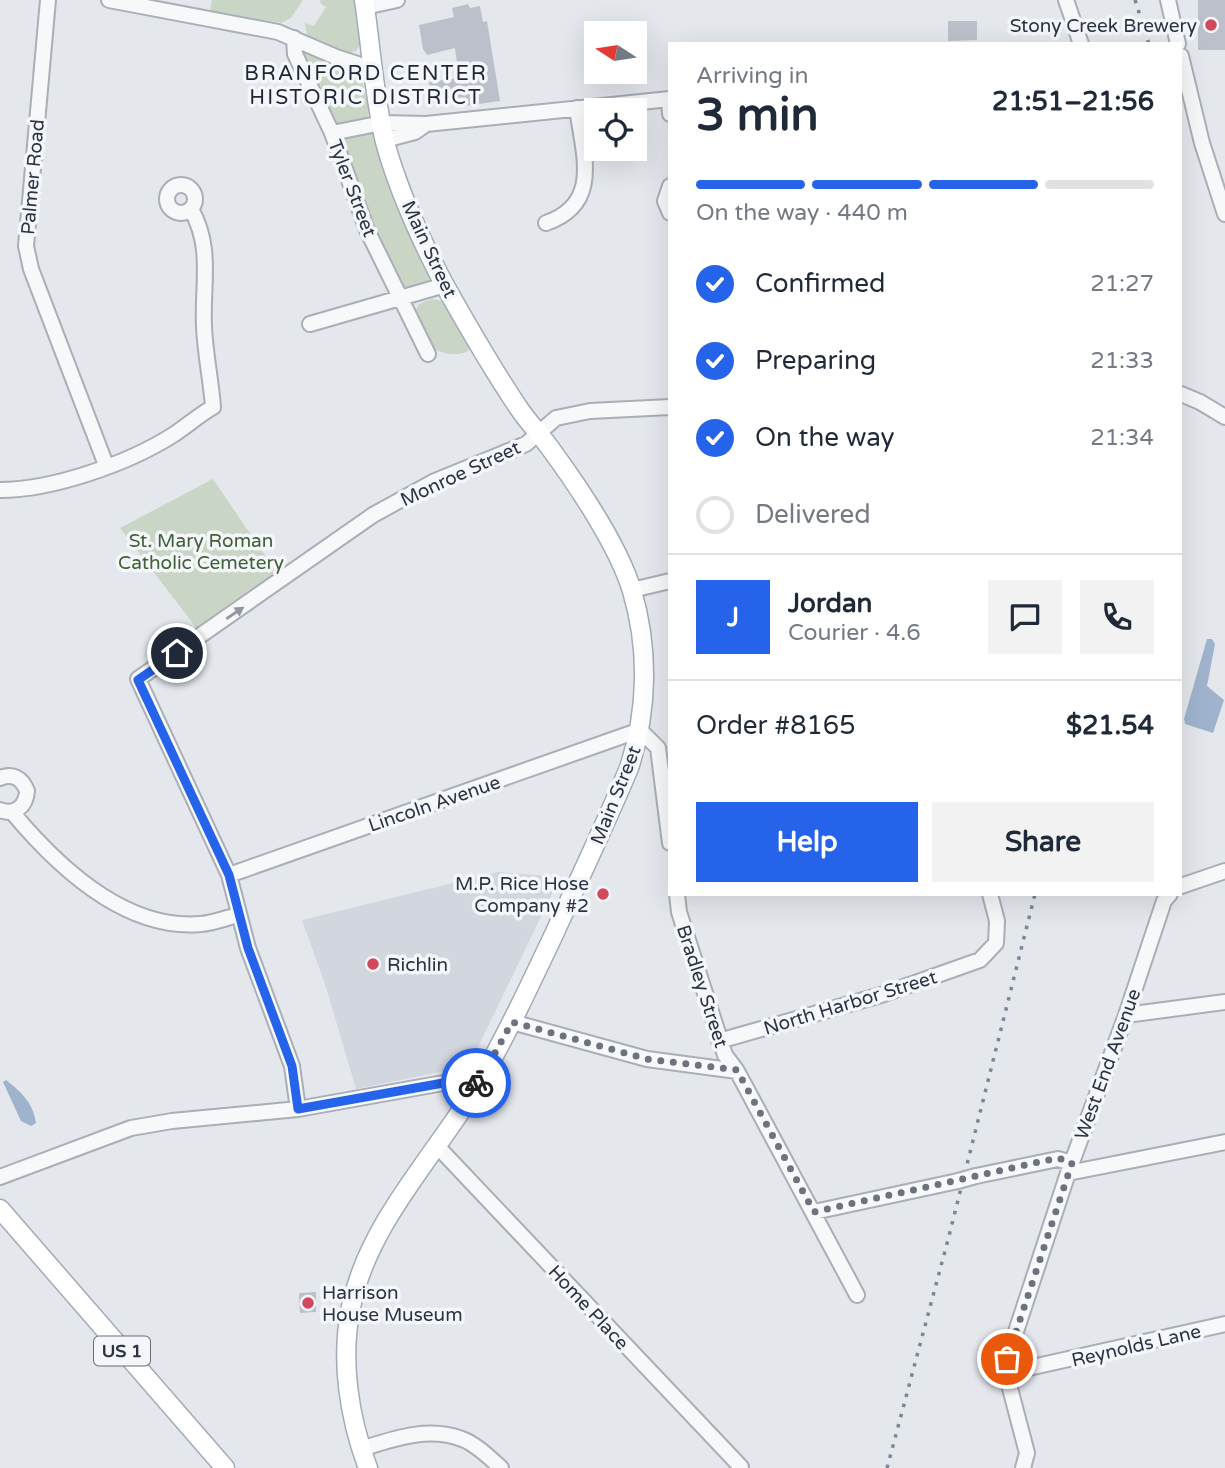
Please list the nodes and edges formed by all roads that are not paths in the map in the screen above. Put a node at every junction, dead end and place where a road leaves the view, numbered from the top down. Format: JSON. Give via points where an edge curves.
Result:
{"nodes":[{"id":1,"x":48,"y":0,"type":"edge"},
{"id":2,"x":109,"y":0,"type":"edge"},
{"id":3,"x":397,"y":0,"type":"edge"},
{"id":4,"x":1066,"y":0,"type":"edge"},
{"id":5,"x":1168,"y":0,"type":"edge"},
{"id":6,"x":365,"y":4,"type":"edge"},
{"id":7,"x":294,"y":38,"type":"junction"},
{"id":8,"x":1080,"y":42,"type":"edge"},
{"id":9,"x":1178,"y":42,"type":"edge"},
{"id":10,"x":1182,"y":61,"type":"edge"},
{"id":11,"x":373,"y":69,"type":"junction"},
{"id":12,"x":668,"y":104,"type":"edge"},
{"id":13,"x":577,"y":108,"type":"junction"},
{"id":14,"x":383,"y":132,"type":"junction"},
{"id":15,"x":332,"y":133,"type":"junction"},
{"id":16,"x":191,"y":209,"type":"dead end"},
{"id":17,"x":1225,"y":214,"type":"edge"},
{"id":18,"x":546,"y":223,"type":"dead end"},
{"id":19,"x":445,"y":285,"type":"junction"},
{"id":20,"x":399,"y":300,"type":"junction"},
{"id":21,"x":310,"y":324,"type":"dead end"},
{"id":22,"x":428,"y":354,"type":"dead end"},
{"id":23,"x":1182,"y":394,"type":"edge"},
{"id":24,"x":668,"y":407,"type":"edge"},
{"id":25,"x":1225,"y":417,"type":"edge"},
{"id":26,"x":538,"y":432,"type":"junction"},
{"id":27,"x":106,"y":465,"type":"junction"},
{"id":28,"x":0,"y":490,"type":"edge"},
{"id":29,"x":668,"y":581,"type":"edge"},
{"id":30,"x":632,"y":590,"type":"junction"},
{"id":31,"x":640,"y":730,"type":"junction"},
{"id":32,"x":0,"y":778,"type":"edge"},
{"id":33,"x":6,"y":811,"type":"edge"},
{"id":34,"x":668,"y":827,"type":"edge"},
{"id":35,"x":1225,"y":871,"type":"edge"},
{"id":36,"x":229,"y":875,"type":"junction"},
{"id":37,"x":1182,"y":886,"type":"edge"},
{"id":38,"x":677,"y":896,"type":"edge"},
{"id":39,"x":991,"y":896,"type":"edge"},
{"id":40,"x":1167,"y":898,"type":"edge"},
{"id":41,"x":238,"y":915,"type":"junction"},
{"id":42,"x":1225,"y":1002,"type":"edge"},
{"id":43,"x":1126,"y":1015,"type":"junction"},
{"id":44,"x":512,"y":1022,"type":"junction"},
{"id":45,"x":719,"y":1041,"type":"junction"},
{"id":46,"x":737,"y":1070,"type":"junction"},
{"id":47,"x":478,"y":1084,"type":"junction"},
{"id":48,"x":298,"y":1109,"type":"junction"},
{"id":49,"x":1225,"y":1142,"type":"edge"},
{"id":50,"x":438,"y":1147,"type":"junction"},
{"id":51,"x":1070,"y":1168,"type":"junction"},
{"id":52,"x":0,"y":1177,"type":"edge"},
{"id":53,"x":0,"y":1209,"type":"edge"},
{"id":54,"x":814,"y":1212,"type":"junction"},
{"id":55,"x":857,"y":1295,"type":"dead end"},
{"id":56,"x":1225,"y":1324,"type":"edge"},
{"id":57,"x":1006,"y":1373,"type":"junction"},
{"id":58,"x":360,"y":1449,"type":"junction"},
{"id":59,"x":741,"y":1467,"type":"edge"},
{"id":60,"x":225,"y":1468,"type":"edge"},
{"id":61,"x":368,"y":1468,"type":"edge"},
{"id":62,"x":501,"y":1468,"type":"edge"},
{"id":63,"x":1023,"y":1468,"type":"edge"}],
"edges":[{"from":1,"to":27,"type":"street","name":"Palmer Road","via":[[26,246]]},
{"from":2,"to":7,"type":"street"},
{"from":3,"to":6,"type":"street"},
{"from":4,"to":8,"type":"street"},
{"from":5,"to":9,"type":"street"},
{"from":6,"to":11,"type":"main road","name":"Main Street"},
{"from":7,"to":11,"type":"street"},
{"from":7,"to":15,"type":"street","name":"Tyler Street","via":[[295,54]]},
{"from":10,"to":17,"type":"street"},
{"from":11,"to":14,"type":"main road","name":"Main Street"},
{"from":12,"to":13,"type":"street"},
{"from":13,"to":14,"type":"street","via":[[426,124],[415,132]]},
{"from":13,"to":18,"type":"street","via":[[584,188],[573,210]]},
{"from":14,"to":15,"type":"street"},
{"from":14,"to":19,"type":"main road","name":"Main Street"},
{"from":15,"to":20,"type":"street","name":"Tyler Street","via":[[367,230]]},
{"from":16,"to":27,"type":"street","via":[[205,247],[204,327],[213,407],[174,434]]},
{"from":19,"to":20,"type":"street"},
{"from":19,"to":26,"type":"main road","name":"Main Street","via":[[499,377]]},
{"from":20,"to":21,"type":"street"},
{"from":20,"to":22,"type":"street","name":"Tyler Street"},
{"from":23,"to":25,"type":"street"},
{"from":24,"to":26,"type":"street","name":"Monroe Street","via":[[571,414],[556,418]]},
{"from":26,"to":30,"type":"main road","name":"Main Street","via":[[603,531]]},
{"from":36,"to":26,"type":"street","name":"Monroe Street","one_way":true,"via":[[138,680],[373,515],[435,481],[526,444]]},
{"from":27,"to":28,"type":"street","via":[[64,480]]},
{"from":29,"to":30,"type":"street"},
{"from":30,"to":31,"type":"main road","name":"Main Street","via":[[645,665]]},
{"from":31,"to":34,"type":"street","via":[[658,748]]},
{"from":31,"to":36,"type":"street","name":"Lincoln Avenue"},
{"from":31,"to":44,"type":"main road","name":"Main Street","via":[[608,819]]},
{"from":32,"to":33,"type":"street","via":[[13,776],[27,791],[24,804]]},
{"from":33,"to":41,"type":"street","via":[[69,869],[117,907],[137,916],[201,924]]},
{"from":35,"to":37,"type":"street"},
{"from":36,"to":41,"type":"street"},
{"from":38,"to":45,"type":"street","name":"Bradley Street"},
{"from":39,"to":45,"type":"street","name":"North Harbor Street","via":[[998,921],[996,943],[980,960],[881,995]]},
{"from":40,"to":43,"type":"street","name":"West End Avenue"},
{"from":41,"to":48,"type":"street","via":[[292,1066]]},
{"from":42,"to":43,"type":"street"},
{"from":43,"to":51,"type":"street","name":"West End Avenue"},
{"from":44,"to":46,"type":"street","via":[[647,1059]]},
{"from":44,"to":47,"type":"main road","name":"Main Street"},
{"from":45,"to":46,"type":"street","name":"Bradley Street"},
{"from":46,"to":54,"type":"street","name":"Bradley Street"},
{"from":47,"to":48,"type":"street","via":[[460,1080]]},
{"from":47,"to":50,"type":"main road","name":"Main Street"},
{"from":48,"to":52,"type":"street","via":[[131,1128]]},
{"from":49,"to":51,"type":"street"},
{"from":50,"to":58,"type":"main road","name":"Main Street","via":[[399,1202],[368,1258],[351,1306],[348,1392]]},
{"from":50,"to":59,"type":"street","name":"Home Place"},
{"from":51,"to":54,"type":"street","bridge":true,"via":[[1058,1158]]},
{"from":51,"to":57,"type":"street","name":"West End Avenue","via":[[1012,1342]]},
{"from":53,"to":60,"type":"main road","number":"US 1"},
{"from":54,"to":55,"type":"street","name":"Bradley Street"},
{"from":56,"to":57,"type":"street","name":"Reynolds Lane"},
{"from":57,"to":63,"type":"street","name":"West End Avenue","via":[[1027,1453]]},
{"from":58,"to":61,"type":"main road","name":"Main Street"},
{"from":58,"to":62,"type":"street","via":[[407,1435],[433,1434],[463,1439]]}]}
